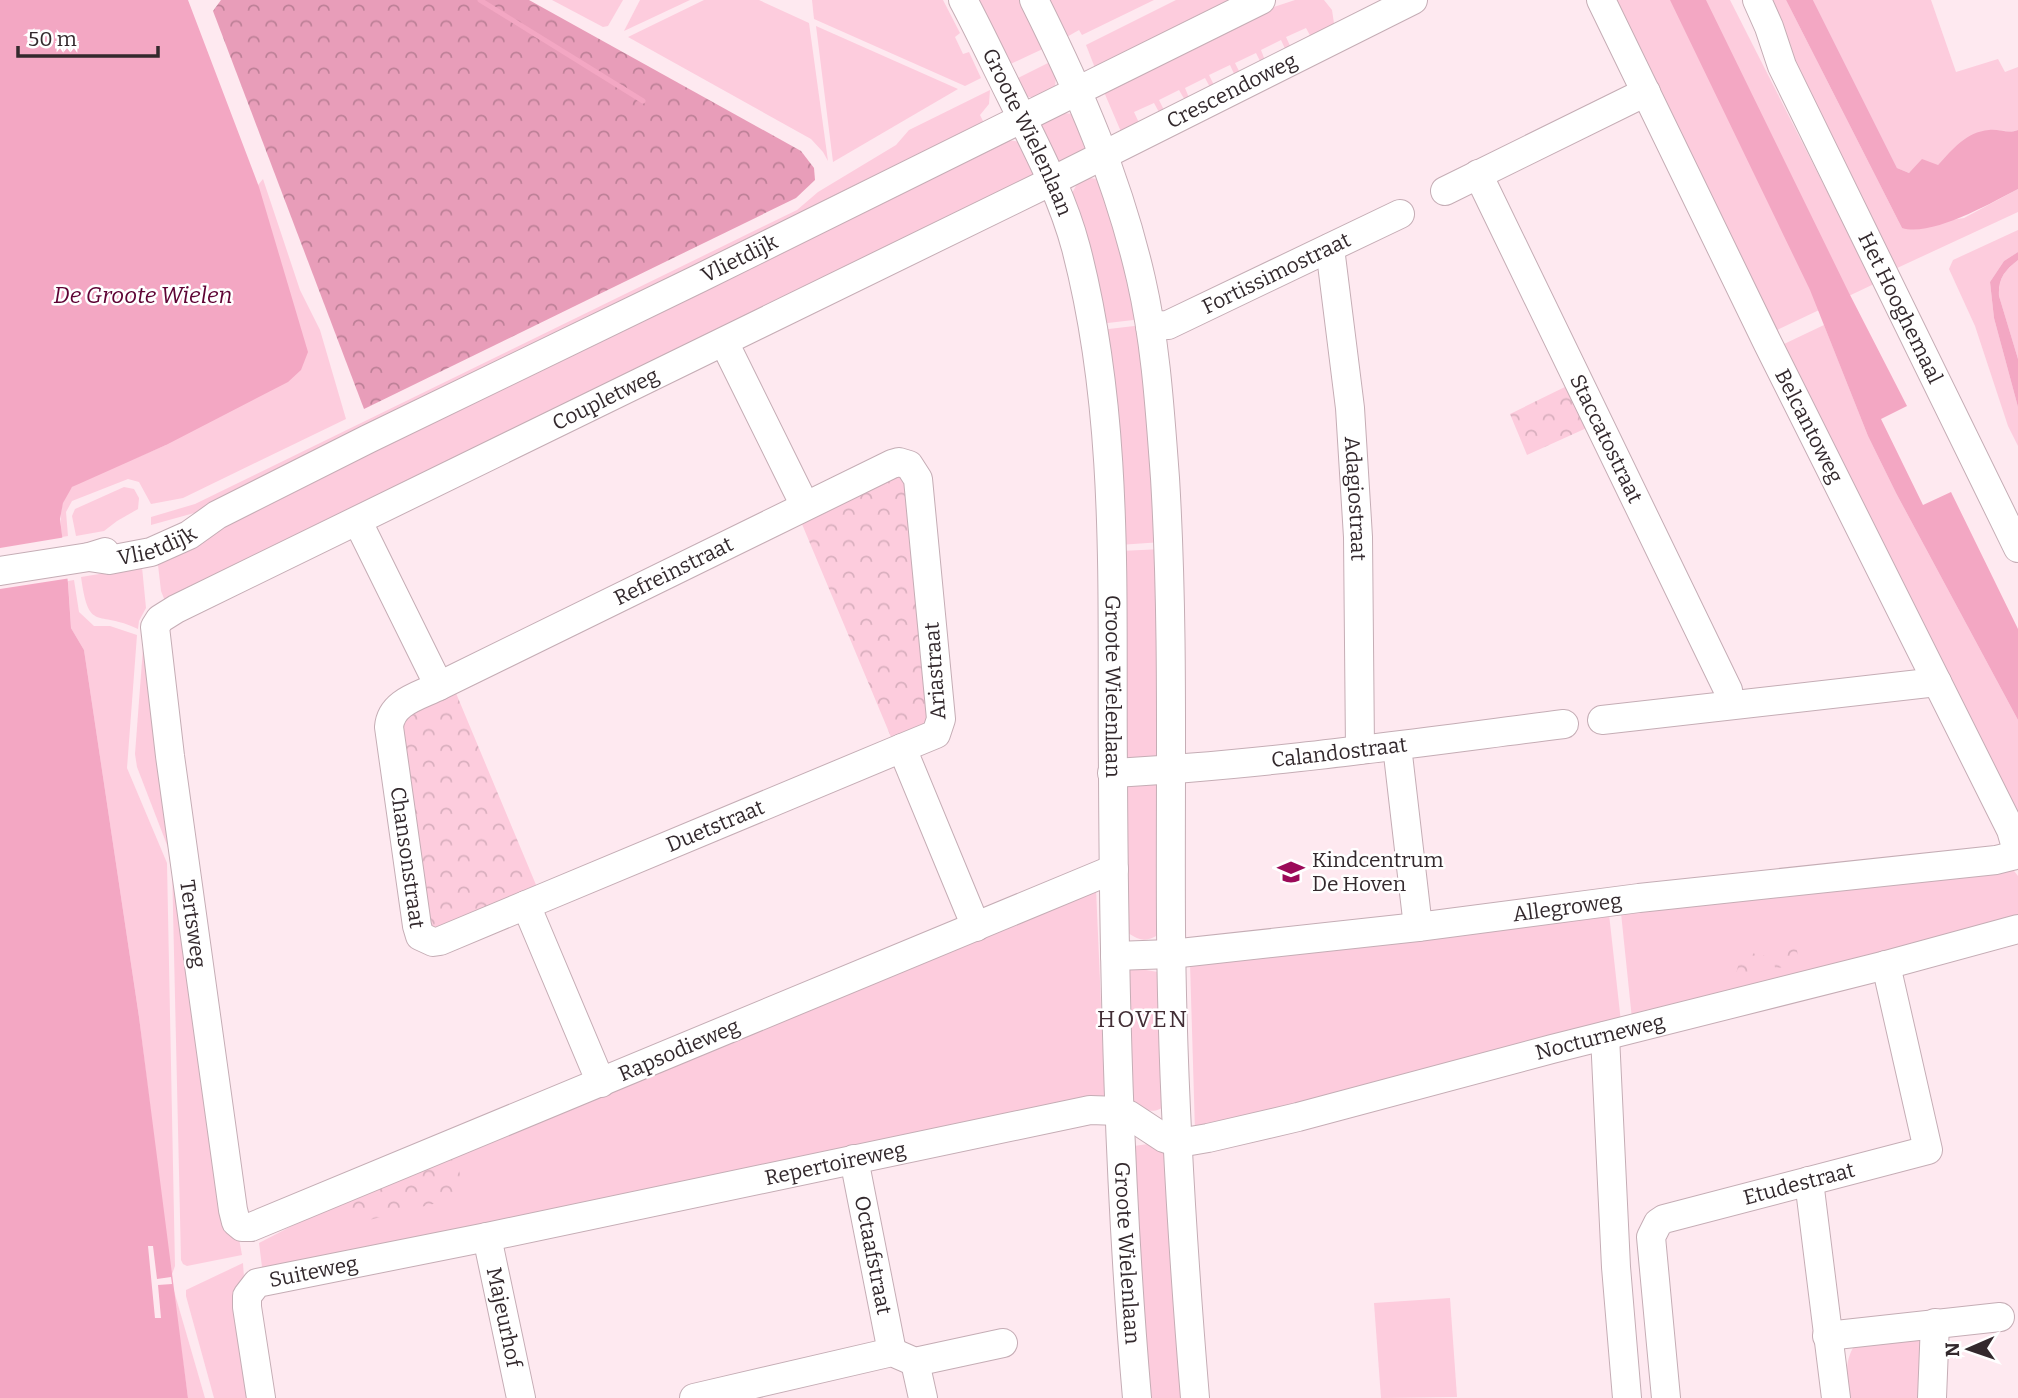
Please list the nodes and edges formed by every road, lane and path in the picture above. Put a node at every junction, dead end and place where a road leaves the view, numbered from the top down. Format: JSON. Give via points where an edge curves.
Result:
{"nodes":[{"id":1,"x":963,"y":0,"type":"edge"},
{"id":2,"x":1034,"y":0,"type":"edge"},
{"id":3,"x":1261,"y":0,"type":"edge"},
{"id":4,"x":1413,"y":0,"type":"edge"},
{"id":5,"x":1601,"y":0,"type":"edge"},
{"id":6,"x":1740,"y":0,"type":"edge"},
{"id":7,"x":1756,"y":0,"type":"edge"},
{"id":8,"x":1782,"y":66,"type":"junction"},
{"id":9,"x":1077,"y":91,"type":"junction"},
{"id":10,"x":1646,"y":92,"type":"junction"},
{"id":11,"x":1022,"y":119,"type":"junction"},
{"id":12,"x":1104,"y":153,"type":"junction"},
{"id":13,"x":1478,"y":174,"type":"junction"},
{"id":14,"x":1052,"y":181,"type":"junction"},
{"id":15,"x":1445,"y":191,"type":"dead end"},
{"id":16,"x":1400,"y":214,"type":"dead end"},
{"id":17,"x":1330,"y":248,"type":"junction"},
{"id":18,"x":1150,"y":326,"type":"junction"},
{"id":19,"x":724,"y":342,"type":"junction"},
{"id":20,"x":909,"y":464,"type":"joint"},
{"id":21,"x":805,"y":506,"type":"junction"},
{"id":22,"x":358,"y":522,"type":"junction"},
{"id":23,"x":2018,"y":548,"type":"edge"},
{"id":24,"x":0,"y":571,"type":"edge"},
{"id":25,"x":160,"y":619,"type":"joint"},
{"id":26,"x":1937,"y":682,"type":"junction"},
{"id":27,"x":439,"y":686,"type":"junction"},
{"id":28,"x":1730,"y":705,"type":"junction"},
{"id":29,"x":1602,"y":720,"type":"dead end"},
{"id":30,"x":1564,"y":724,"type":"dead end"},
{"id":31,"x":1397,"y":746,"type":"junction"},
{"id":32,"x":902,"y":748,"type":"junction"},
{"id":33,"x":1360,"y":750,"type":"junction"},
{"id":34,"x":1171,"y":770,"type":"junction"},
{"id":35,"x":1112,"y":773,"type":"junction"},
{"id":36,"x":2017,"y":851,"type":"edge"},
{"id":37,"x":1114,"y":869,"type":"junction"},
{"id":38,"x":526,"y":905,"type":"junction"},
{"id":39,"x":976,"y":927,"type":"junction"},
{"id":40,"x":1418,"y":927,"type":"junction"},
{"id":41,"x":2018,"y":929,"type":"edge"},
{"id":42,"x":1171,"y":954,"type":"junction"},
{"id":43,"x":1115,"y":956,"type":"junction"},
{"id":44,"x":1886,"y":965,"type":"junction"},
{"id":45,"x":1605,"y":1037,"type":"junction"},
{"id":46,"x":601,"y":1083,"type":"junction"},
{"id":47,"x":1119,"y":1111,"type":"junction"},
{"id":48,"x":1179,"y":1143,"type":"junction"},
{"id":49,"x":853,"y":1159,"type":"junction"},
{"id":50,"x":1809,"y":1181,"type":"junction"},
{"id":51,"x":242,"y":1227,"type":"joint"},
{"id":52,"x":487,"y":1237,"type":"junction"},
{"id":53,"x":2000,"y":1317,"type":"dead end"},
{"id":54,"x":1935,"y":1323,"type":"junction"},
{"id":55,"x":1827,"y":1336,"type":"junction"},
{"id":56,"x":1003,"y":1342,"type":"dead end"},
{"id":57,"x":903,"y":1357,"type":"junction"},
{"id":58,"x":707,"y":1397,"type":"edge"},
{"id":59,"x":261,"y":1398,"type":"edge"},
{"id":60,"x":521,"y":1398,"type":"edge"},
{"id":61,"x":923,"y":1398,"type":"edge"},
{"id":62,"x":1137,"y":1398,"type":"edge"},
{"id":63,"x":1195,"y":1398,"type":"edge"},
{"id":64,"x":1627,"y":1398,"type":"edge"},
{"id":65,"x":1666,"y":1398,"type":"edge"},
{"id":66,"x":1836,"y":1398,"type":"edge"},
{"id":67,"x":1932,"y":1398,"type":"edge"}],
"edges":[{"from":1,"to":11,"type":"street","name":"Groote Wielenlaan"},
{"from":2,"to":9,"type":"street"},
{"from":3,"to":9,"type":"street","name":"Vlietdijk"},
{"from":4,"to":12,"type":"street","name":"Crescendoweg"},
{"from":5,"to":10,"type":"street","name":"Belcantoweg"},
{"from":6,"to":8,"type":"street","name":"Het Hooghemaal"},
{"from":7,"to":8,"type":"street","name":"Het Hooghemaal"},
{"from":8,"to":23,"type":"street","name":"Het Hooghemaal"},
{"from":9,"to":11,"type":"street","name":"Vlietdijk"},
{"from":9,"to":12,"type":"street"},
{"from":10,"to":13,"type":"street"},
{"from":10,"to":26,"type":"street","name":"Belcantoweg"},
{"from":11,"to":14,"type":"street","name":"Groote Wielenlaan"},
{"from":11,"to":24,"type":"street","name":"Vlietdijk","via":[[368,439],[151,552]]},
{"from":12,"to":14,"type":"street","name":"Crescendoweg"},
{"from":12,"to":18,"type":"street","via":[[1126,222]]},
{"from":13,"to":15,"type":"street"},
{"from":13,"to":28,"type":"street","name":"Staccatostraat","via":[[1728,690]]},
{"from":14,"to":19,"type":"street","name":"Coupletweg"},
{"from":14,"to":35,"type":"street","name":"Groote Wielenlaan","via":[[1090,306],[1107,440],[1113,548]]},
{"from":16,"to":17,"type":"street","name":"Fortissimostraat"},
{"from":17,"to":18,"type":"street","name":"Fortissimostraat","via":[[1168,325]]},
{"from":17,"to":33,"type":"street","name":"Adagiostraat","via":[[1350,408]]},
{"from":18,"to":34,"type":"street","via":[[1169,545]]},
{"from":19,"to":21,"type":"street"},
{"from":19,"to":22,"type":"street","name":"Coupletweg"},
{"from":20,"to":21,"type":"street","name":"Refreinstraat","via":[[892,464]]},
{"from":20,"to":32,"type":"street","name":"Ariastraat","via":[[918,479],[941,719],[936,734]]},
{"from":21,"to":27,"type":"street","name":"Refreinstraat"},
{"from":22,"to":25,"type":"street","name":"Coupletweg"},
{"from":22,"to":27,"type":"street"},
{"from":25,"to":51,"type":"street","name":"Tertsweg","via":[[154,636],[233,1210]]},
{"from":26,"to":28,"type":"street"},
{"from":26,"to":36,"type":"street","name":"Belcantoweg","via":[[2011,830]]},
{"from":27,"to":38,"type":"street","name":"Chansonstraat","via":[[400,705],[393,711],[389,727],[420,936],[440,941]]},
{"from":28,"to":29,"type":"street"},
{"from":30,"to":31,"type":"street","name":"Calandostraat"},
{"from":31,"to":33,"type":"street","name":"Calandostraat"},
{"from":31,"to":40,"type":"street"},
{"from":32,"to":38,"type":"street","name":"Duetstraat"},
{"from":32,"to":39,"type":"street"},
{"from":33,"to":34,"type":"street","name":"Calandostraat"},
{"from":34,"to":35,"type":"street","name":"Calandostraat"},
{"from":34,"to":42,"type":"street"},
{"from":35,"to":37,"type":"street","name":"Groote Wielenlaan"},
{"from":36,"to":40,"type":"street","name":"Allegroweg","via":[[1996,860]]},
{"from":37,"to":39,"type":"street","name":"Rapsodieweg"},
{"from":37,"to":43,"type":"street","name":"Groote Wielenlaan"},
{"from":38,"to":46,"type":"street"},
{"from":39,"to":46,"type":"street","name":"Rapsodieweg"},
{"from":40,"to":42,"type":"street","name":"Allegroweg"},
{"from":41,"to":44,"type":"street","name":"Nocturneweg"},
{"from":42,"to":43,"type":"street","name":"Allegroweg"},
{"from":42,"to":48,"type":"street"},
{"from":43,"to":47,"type":"street","name":"Groote Wielenlaan"},
{"from":44,"to":45,"type":"street","name":"Nocturneweg"},
{"from":44,"to":50,"type":"street","name":"Etudestraat","via":[[1928,1150]]},
{"from":45,"to":48,"type":"street","name":"Nocturneweg","via":[[1298,1117]]},
{"from":45,"to":64,"type":"street"},
{"from":46,"to":51,"type":"street","name":"Rapsodieweg"},
{"from":47,"to":48,"type":"street"},
{"from":47,"to":49,"type":"street","name":"Repertoireweg","via":[[1090,1110]]},
{"from":47,"to":62,"type":"street","name":"Groote Wielenlaan"},
{"from":48,"to":63,"type":"street"},
{"from":49,"to":52,"type":"street","name":"Repertoireweg"},
{"from":49,"to":57,"type":"street","name":"Octaafstraat"},
{"from":50,"to":55,"type":"street"},
{"from":50,"to":65,"type":"street","name":"Etudestraat","via":[[1664,1219],[1654,1230]]},
{"from":52,"to":59,"type":"street","name":"Suiteweg","via":[[257,1283],[247,1296],[247,1307]]},
{"from":52,"to":60,"type":"street","name":"Majeurhof"},
{"from":53,"to":54,"type":"street"},
{"from":54,"to":55,"type":"street"},
{"from":54,"to":67,"type":"street"},
{"from":55,"to":66,"type":"street"},
{"from":56,"to":57,"type":"street"},
{"from":57,"to":58,"type":"street"},
{"from":57,"to":61,"type":"street","name":"Octaafstraat"}]}
